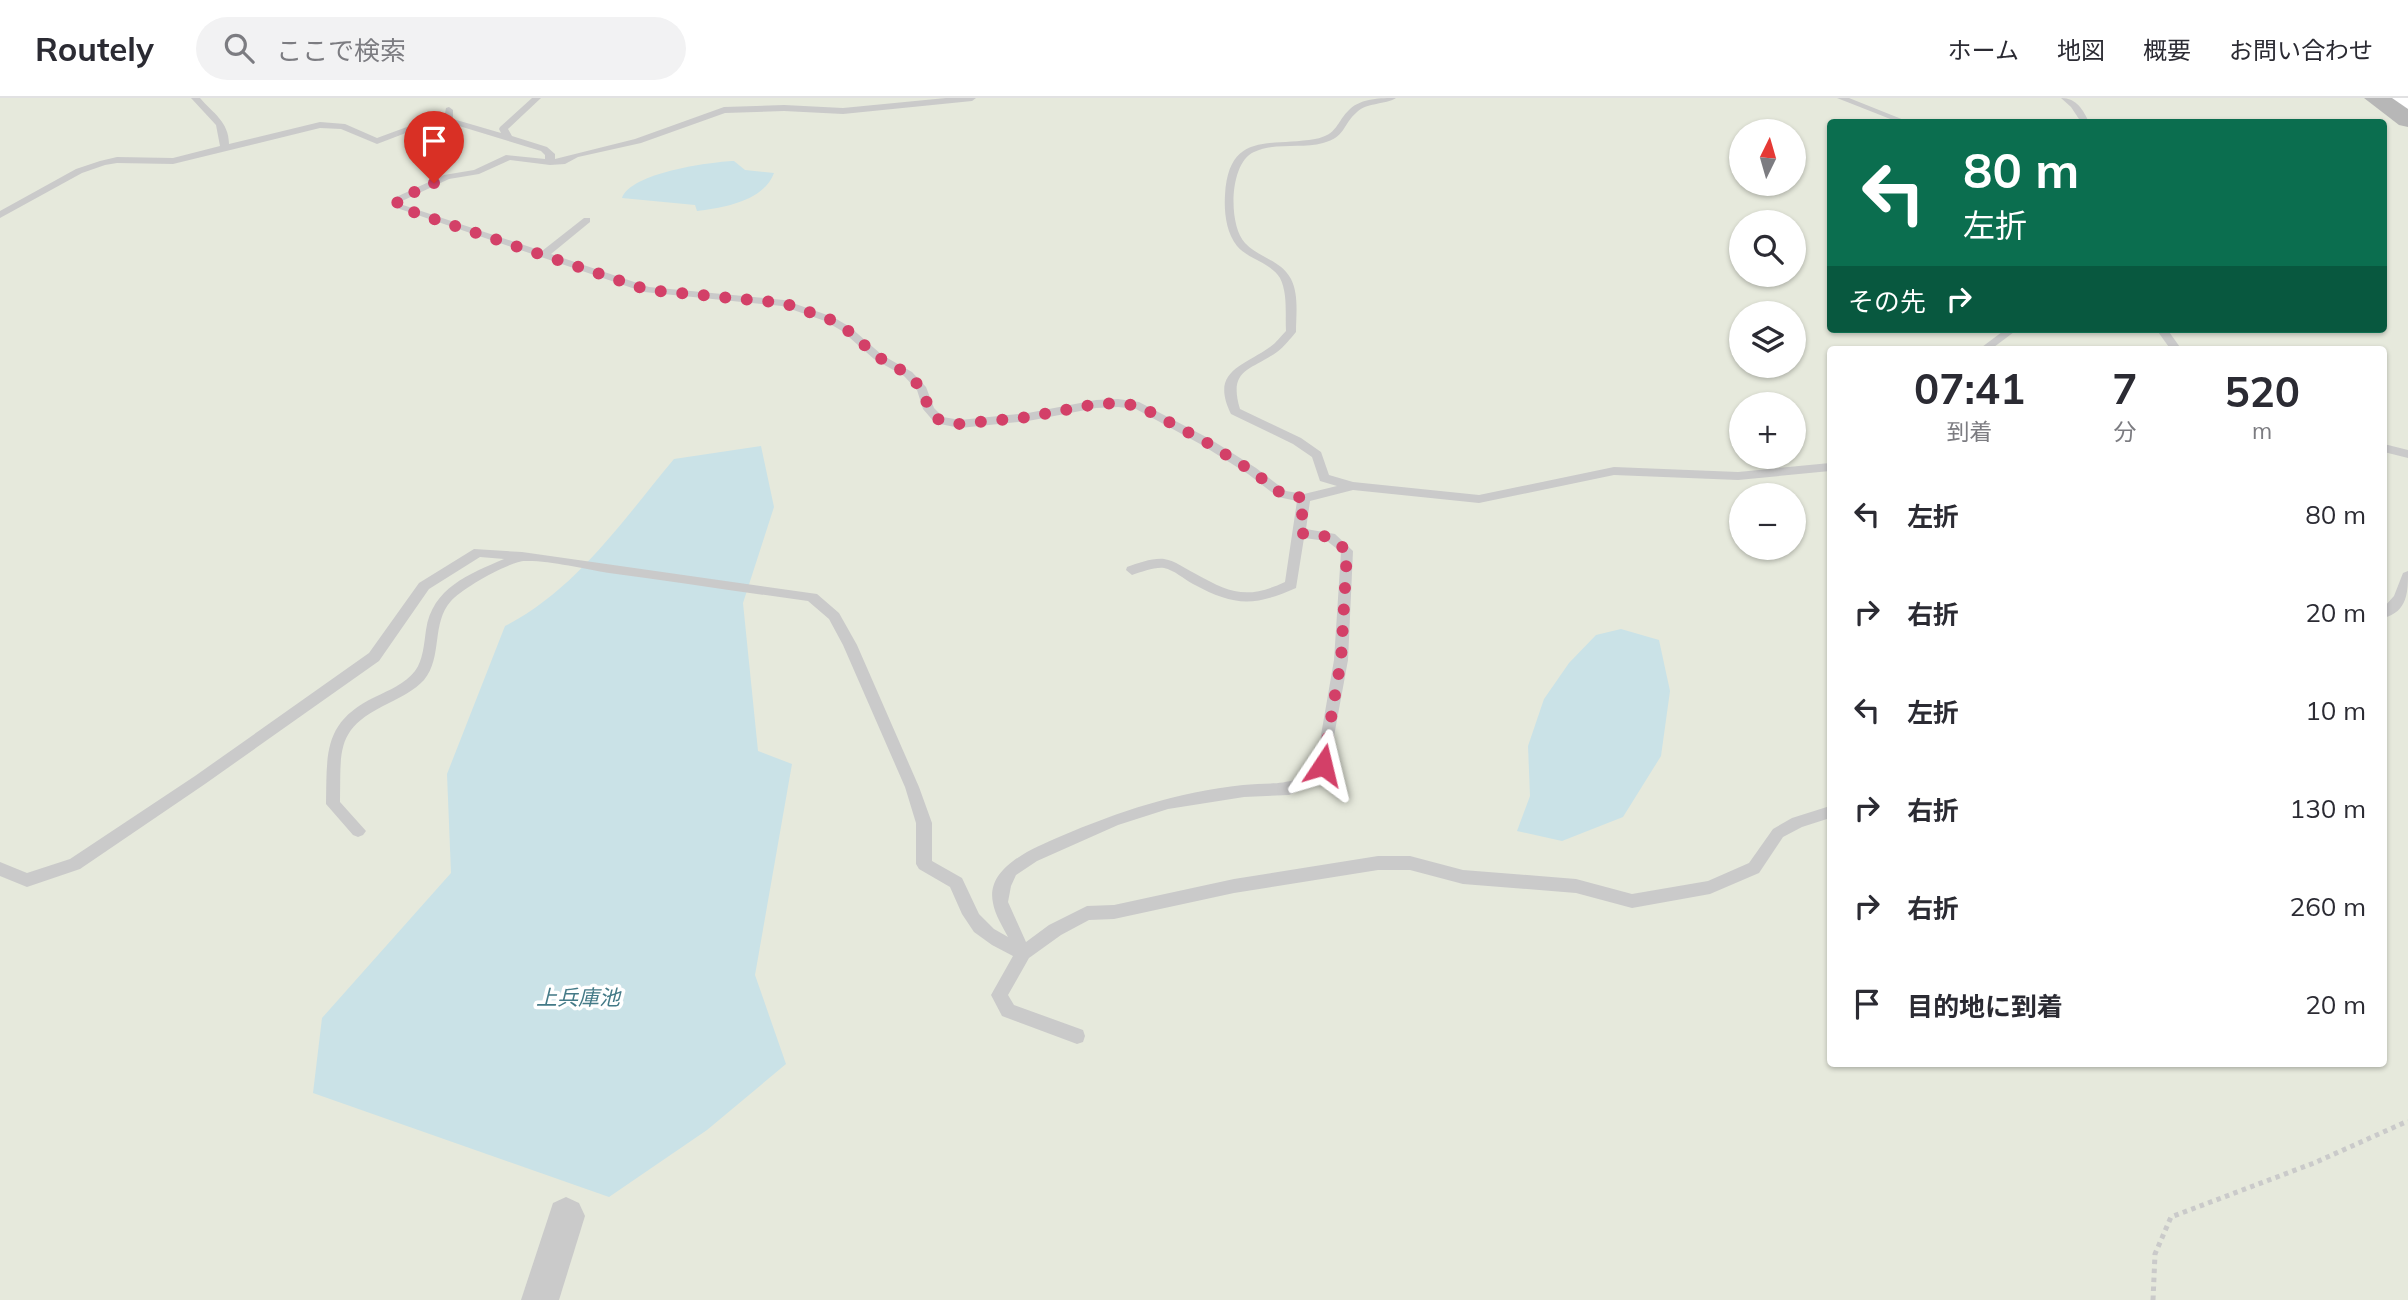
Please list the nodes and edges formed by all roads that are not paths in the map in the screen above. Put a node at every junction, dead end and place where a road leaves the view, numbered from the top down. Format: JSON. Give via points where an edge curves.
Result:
{"nodes":[{"id":1,"x":195,"y":98,"type":"edge"},
{"id":2,"x":537,"y":98,"type":"edge"},
{"id":3,"x":972,"y":98,"type":"edge"},
{"id":4,"x":1392,"y":98,"type":"edge"},
{"id":5,"x":1844,"y":98,"type":"edge"},
{"id":6,"x":2065,"y":98,"type":"edge"},
{"id":7,"x":2376,"y":98,"type":"edge"},
{"id":8,"x":1897,"y":119,"type":"edge"},
{"id":9,"x":2083,"y":119,"type":"edge"},
{"id":10,"x":2408,"y":120,"type":"edge"},
{"id":11,"x":508,"y":136,"type":"junction"},
{"id":12,"x":225,"y":148,"type":"junction"},
{"id":13,"x":551,"y":162,"type":"junction"},
{"id":14,"x":0,"y":215,"type":"edge"},
{"id":15,"x":587,"y":220,"type":"dead end"},
{"id":16,"x":543,"y":256,"type":"junction"},
{"id":17,"x":2007,"y":333,"type":"edge"},
{"id":18,"x":1989,"y":346,"type":"edge"},
{"id":19,"x":2387,"y":449,"type":"edge"},
{"id":20,"x":2408,"y":454,"type":"edge"},
{"id":21,"x":1827,"y":467,"type":"edge"},
{"id":22,"x":1353,"y":486,"type":"junction"},
{"id":23,"x":1304,"y":498,"type":"junction"},
{"id":24,"x":1300,"y":533,"type":"junction"},
{"id":25,"x":522,"y":556,"type":"junction"},
{"id":26,"x":1132,"y":570,"type":"dead end"},
{"id":27,"x":2408,"y":576,"type":"edge"},
{"id":28,"x":2387,"y":612,"type":"edge"},
{"id":29,"x":1827,"y":813,"type":"edge"},
{"id":30,"x":358,"y":831,"type":"dead end"},
{"id":31,"x":0,"y":869,"type":"edge"},
{"id":32,"x":1023,"y":953,"type":"junction"},
{"id":33,"x":1077,"y":1036,"type":"dead end"},
{"id":34,"x":566,"y":1216,"type":"dead end"},
{"id":35,"x":540,"y":1300,"type":"edge"}],
"edges":[{"from":1,"to":12,"type":"lane","via":[[210,110],[226,134]]},
{"from":2,"to":11,"type":"lane","via":[[503,130]]},
{"from":3,"to":13,"type":"lane","via":[[843,111],[724,110],[638,141]]},
{"from":4,"to":22,"type":"lane","via":[[1353,111],[1342,131],[1321,141],[1245,152],[1231,185],[1231,227],[1242,246],[1283,275],[1290,296],[1291,331],[1274,350],[1234,372],[1228,381],[1235,411],[1297,441],[1317,456],[1324,478]]},
{"from":5,"to":8,"type":"lane"},
{"from":6,"to":9,"type":"lane"},
{"from":7,"to":10,"type":"street"},
{"from":11,"to":12,"type":"lane","via":[[449,120],[449,111],[377,141],[342,126],[320,125]]},
{"from":11,"to":13,"type":"lane","via":[[544,149]]},
{"from":12,"to":14,"type":"lane","via":[[173,161],[103,163]]},
{"from":13,"to":16,"type":"lane","via":[[509,157],[477,172],[447,177],[397,200],[398,207]]},
{"from":15,"to":16,"type":"lane"},
{"from":16,"to":23,"type":"lane","via":[[648,290],[784,303],[829,319],[908,374],[939,420],[960,424],[1096,404],[1139,406],[1206,442],[1282,494]]},
{"from":17,"to":18,"type":"lane"},
{"from":19,"to":20,"type":"lane"},
{"from":21,"to":22,"type":"lane","via":[[1738,476],[1614,471],[1479,499]]},
{"from":22,"to":23,"type":"lane"},
{"from":23,"to":24,"type":"lane"},
{"from":24,"to":26,"type":"lane","via":[[1291,585],[1265,598],[1245,601],[1222,594],[1169,565]]},
{"from":24,"to":32,"type":"lane","via":[[1331,537],[1347,551],[1341,660],[1323,765],[1314,778],[1289,789],[1168,803],[1114,820],[1032,856],[1010,870],[1000,902]]},
{"from":25,"to":30,"type":"lane","via":[[454,588],[437,607],[422,672],[400,692],[359,710],[337,733],[334,804]]},
{"from":25,"to":31,"type":"lane","via":[[478,552],[424,586],[374,657],[75,863],[27,880]]},
{"from":25,"to":32,"type":"lane","via":[[812,597],[834,616],[850,645],[912,787],[924,823],[924,864],[956,883],[965,909],[978,926]]},
{"from":27,"to":28,"type":"lane"},
{"from":29,"to":32,"type":"lane","via":[[1778,833],[1754,868],[1710,887],[1645,899],[1632,901],[1576,886],[1464,877],[1410,863],[1378,863],[1234,886],[1114,912],[1087,913]]},
{"from":32,"to":33,"type":"lane","via":[[999,995],[1008,1012]]},
{"from":34,"to":35,"type":"street"}]}
